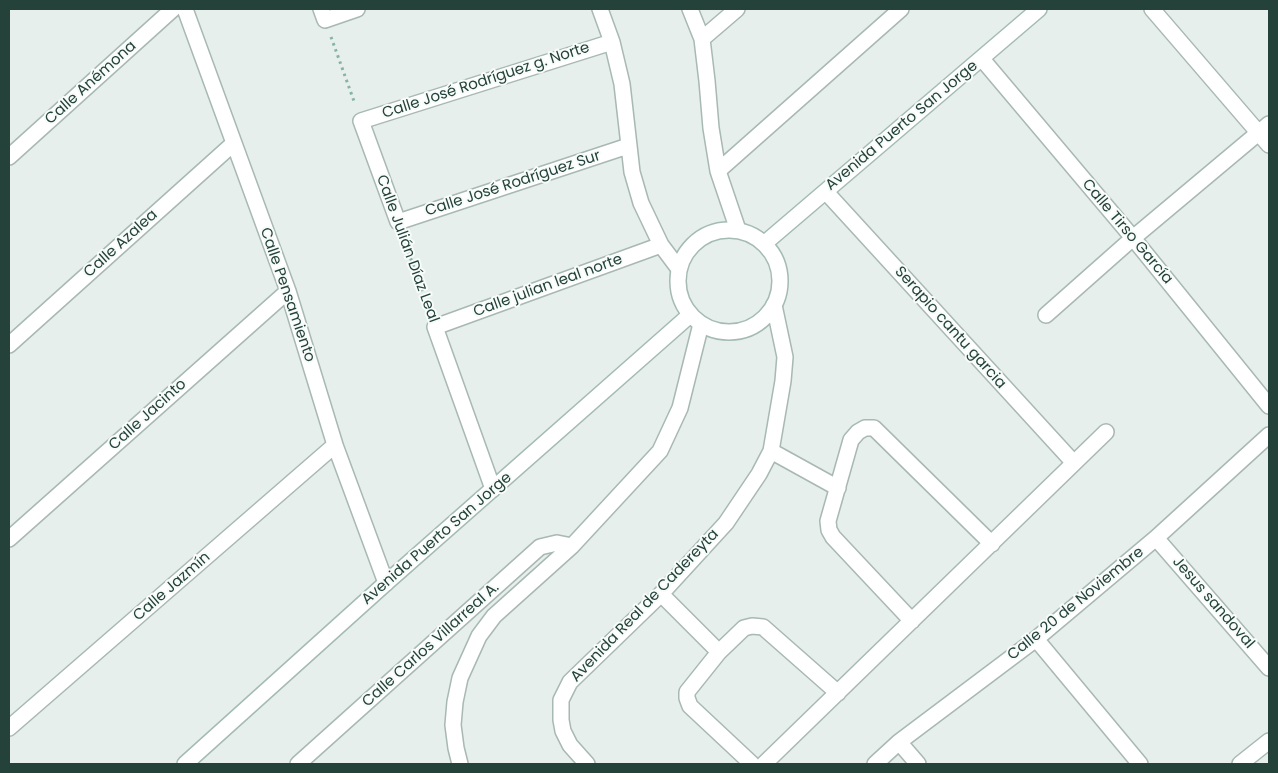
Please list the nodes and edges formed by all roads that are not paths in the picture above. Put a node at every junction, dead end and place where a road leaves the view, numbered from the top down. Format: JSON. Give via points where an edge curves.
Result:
{"nodes":[{"id":1,"x":173,"y":9,"type":"edge"},
{"id":2,"x":185,"y":9,"type":"edge"},
{"id":3,"x":357,"y":9,"type":"edge"},
{"id":4,"x":600,"y":9,"type":"edge"},
{"id":5,"x":690,"y":9,"type":"edge"},
{"id":6,"x":737,"y":9,"type":"edge"},
{"id":7,"x":901,"y":9,"type":"edge"},
{"id":8,"x":1039,"y":9,"type":"edge"},
{"id":9,"x":1152,"y":9,"type":"edge"},
{"id":10,"x":323,"y":14,"type":"edge"},
{"id":11,"x":702,"y":39,"type":"junction"},
{"id":12,"x":612,"y":42,"type":"junction"},
{"id":13,"x":982,"y":59,"type":"junction"},
{"id":14,"x":361,"y":121,"type":"joint"},
{"id":15,"x":1264,"y":128,"type":"edge"},
{"id":16,"x":234,"y":143,"type":"junction"},
{"id":17,"x":1269,"y":145,"type":"edge"},
{"id":18,"x":628,"y":146,"type":"junction"},
{"id":19,"x":9,"y":157,"type":"edge"},
{"id":20,"x":718,"y":171,"type":"junction"},
{"id":21,"x":826,"y":192,"type":"junction"},
{"id":22,"x":398,"y":222,"type":"joint"},
{"id":23,"x":738,"y":230,"type":"junction"},
{"id":24,"x":1133,"y":238,"type":"junction"},
{"id":25,"x":765,"y":244,"type":"junction"},
{"id":26,"x":661,"y":245,"type":"junction"},
{"id":27,"x":678,"y":269,"type":"junction"},
{"id":28,"x":288,"y":291,"type":"junction"},
{"id":29,"x":774,"y":305,"type":"junction"},
{"id":30,"x":1046,"y":316,"type":"dead end"},
{"id":31,"x":695,"y":319,"type":"junction"},
{"id":32,"x":435,"y":327,"type":"joint"},
{"id":33,"x":9,"y":345,"type":"edge"},
{"id":34,"x":1269,"y":406,"type":"edge"},
{"id":35,"x":1106,"y":432,"type":"dead end"},
{"id":36,"x":1269,"y":435,"type":"edge"},
{"id":37,"x":335,"y":445,"type":"junction"},
{"id":38,"x":771,"y":451,"type":"junction"},
{"id":39,"x":1074,"y":463,"type":"junction"},
{"id":40,"x":838,"y":488,"type":"junction"},
{"id":41,"x":493,"y":489,"type":"junction"},
{"id":42,"x":1156,"y":538,"type":"junction"},
{"id":43,"x":9,"y":539,"type":"edge"},
{"id":44,"x":992,"y":544,"type":"junction"},
{"id":45,"x":572,"y":546,"type":"junction"},
{"id":46,"x":386,"y":583,"type":"junction"},
{"id":47,"x":661,"y":594,"type":"junction"},
{"id":48,"x":912,"y":621,"type":"junction"},
{"id":49,"x":1036,"y":639,"type":"junction"},
{"id":50,"x":719,"y":652,"type":"junction"},
{"id":51,"x":1269,"y":668,"type":"edge"},
{"id":52,"x":838,"y":693,"type":"junction"},
{"id":53,"x":9,"y":728,"type":"edge"},
{"id":54,"x":1269,"y":741,"type":"edge"},
{"id":55,"x":899,"y":742,"type":"junction"},
{"id":56,"x":185,"y":764,"type":"edge"},
{"id":57,"x":298,"y":764,"type":"edge"},
{"id":58,"x":460,"y":764,"type":"edge"},
{"id":59,"x":587,"y":764,"type":"edge"},
{"id":60,"x":752,"y":764,"type":"edge"},
{"id":61,"x":764,"y":764,"type":"edge"},
{"id":62,"x":875,"y":764,"type":"edge"},
{"id":63,"x":918,"y":764,"type":"edge"},
{"id":64,"x":1140,"y":764,"type":"edge"},
{"id":65,"x":1240,"y":764,"type":"edge"}],
"edges":[{"from":1,"to":19,"type":"street","name":"Calle Anémona"},
{"from":2,"to":16,"type":"street","name":"Calle Pensamiento"},
{"from":3,"to":10,"type":"street"},
{"from":4,"to":12,"type":"street"},
{"from":5,"to":11,"type":"street"},
{"from":6,"to":11,"type":"street"},
{"from":7,"to":20,"type":"street"},
{"from":8,"to":13,"type":"street","name":"Avenida Puerto San Jorge"},
{"from":9,"to":15,"type":"street"},
{"from":11,"to":20,"type":"street"},
{"from":12,"to":14,"type":"street","name":"Calle José Rodríguez g. Norte"},
{"from":12,"to":18,"type":"street","via":[[622,84]]},
{"from":13,"to":21,"type":"street","name":"Avenida Puerto San Jorge"},
{"from":13,"to":24,"type":"street","name":"Calle Tirso García"},
{"from":14,"to":22,"type":"street","name":"Calle Julián Díaz Leal"},
{"from":15,"to":17,"type":"street"},
{"from":15,"to":24,"type":"street"},
{"from":16,"to":28,"type":"street","name":"Calle Pensamiento"},
{"from":16,"to":33,"type":"street","name":"Calle Azalea"},
{"from":18,"to":22,"type":"street","name":"Calle José Rodríguez Sur"},
{"from":18,"to":26,"type":"street","via":[[641,204]]},
{"from":20,"to":23,"type":"street"},
{"from":21,"to":25,"type":"street","name":"Avenida Puerto San Jorge"},
{"from":21,"to":39,"type":"street","name":"Serapio cantu garcia"},
{"from":23,"to":25,"type":"street"},
{"from":23,"to":27,"type":"street","via":[[719,230],[700,238],[686,251]]},
{"from":24,"to":30,"type":"street"},
{"from":24,"to":34,"type":"street","name":"Calle Tirso García"},
{"from":25,"to":29,"type":"street","via":[[775,257],[780,272],[780,289]]},
{"from":26,"to":27,"type":"street"},
{"from":26,"to":32,"type":"street","name":"Calle julian leal norte"},
{"from":27,"to":31,"type":"street","via":[[677,285],[682,301]]},
{"from":28,"to":37,"type":"street","name":"Calle Pensamiento"},
{"from":28,"to":43,"type":"street","name":"Calle Jacinto"},
{"from":29,"to":31,"type":"street","via":[[761,321],[742,331],[720,332]]},
{"from":29,"to":38,"type":"street","name":"Avenida Real de Cadereyta","via":[[785,356]]},
{"from":31,"to":41,"type":"street","name":"Avenida Puerto San Jorge"},
{"from":31,"to":45,"type":"street","via":[[680,408],[660,451]]},
{"from":32,"to":41,"type":"street","name":"Calle Julián Díaz Leal"},
{"from":35,"to":39,"type":"street"},
{"from":36,"to":42,"type":"street","name":"Calle 20 de Noviembre"},
{"from":37,"to":46,"type":"street","name":"Calle Pensamiento"},
{"from":37,"to":53,"type":"street","name":"Calle Jazmín"},
{"from":38,"to":40,"type":"street"},
{"from":38,"to":47,"type":"street","name":"Avenida Real de Cadereyta","via":[[726,523]]},
{"from":39,"to":44,"type":"street"},
{"from":40,"to":44,"type":"street","via":[[851,440],[865,428],[874,428]]},
{"from":40,"to":48,"type":"street","via":[[828,521],[829,530]]},
{"from":41,"to":46,"type":"street","name":"Avenida Puerto San Jorge"},
{"from":42,"to":49,"type":"street","name":"Calle 20 de Noviembre"},
{"from":42,"to":51,"type":"street","name":"Jesus sandoval"},
{"from":44,"to":48,"type":"street"},
{"from":45,"to":57,"type":"street","name":"Calle Carlos Villarreal A.","via":[[556,543],[540,547]]},
{"from":45,"to":58,"type":"street","via":[[494,616],[479,636],[460,678],[455,702],[453,726]]},
{"from":46,"to":56,"type":"street","name":"Avenida Puerto San Jorge"},
{"from":47,"to":50,"type":"street"},
{"from":47,"to":59,"type":"street","name":"Avenida Real de Cadereyta","via":[[570,682],[561,700],[563,732],[570,746]]},
{"from":48,"to":52,"type":"street"},
{"from":49,"to":55,"type":"street","name":"Calle 20 de Noviembre"},
{"from":49,"to":64,"type":"street"},
{"from":50,"to":52,"type":"street","via":[[744,628],[762,627]]},
{"from":50,"to":60,"type":"street","via":[[687,692],[687,698],[690,706]]},
{"from":52,"to":61,"type":"street"},
{"from":54,"to":65,"type":"street"},
{"from":55,"to":62,"type":"street","name":"Calle 20 de Noviembre"},
{"from":55,"to":63,"type":"street"}]}
